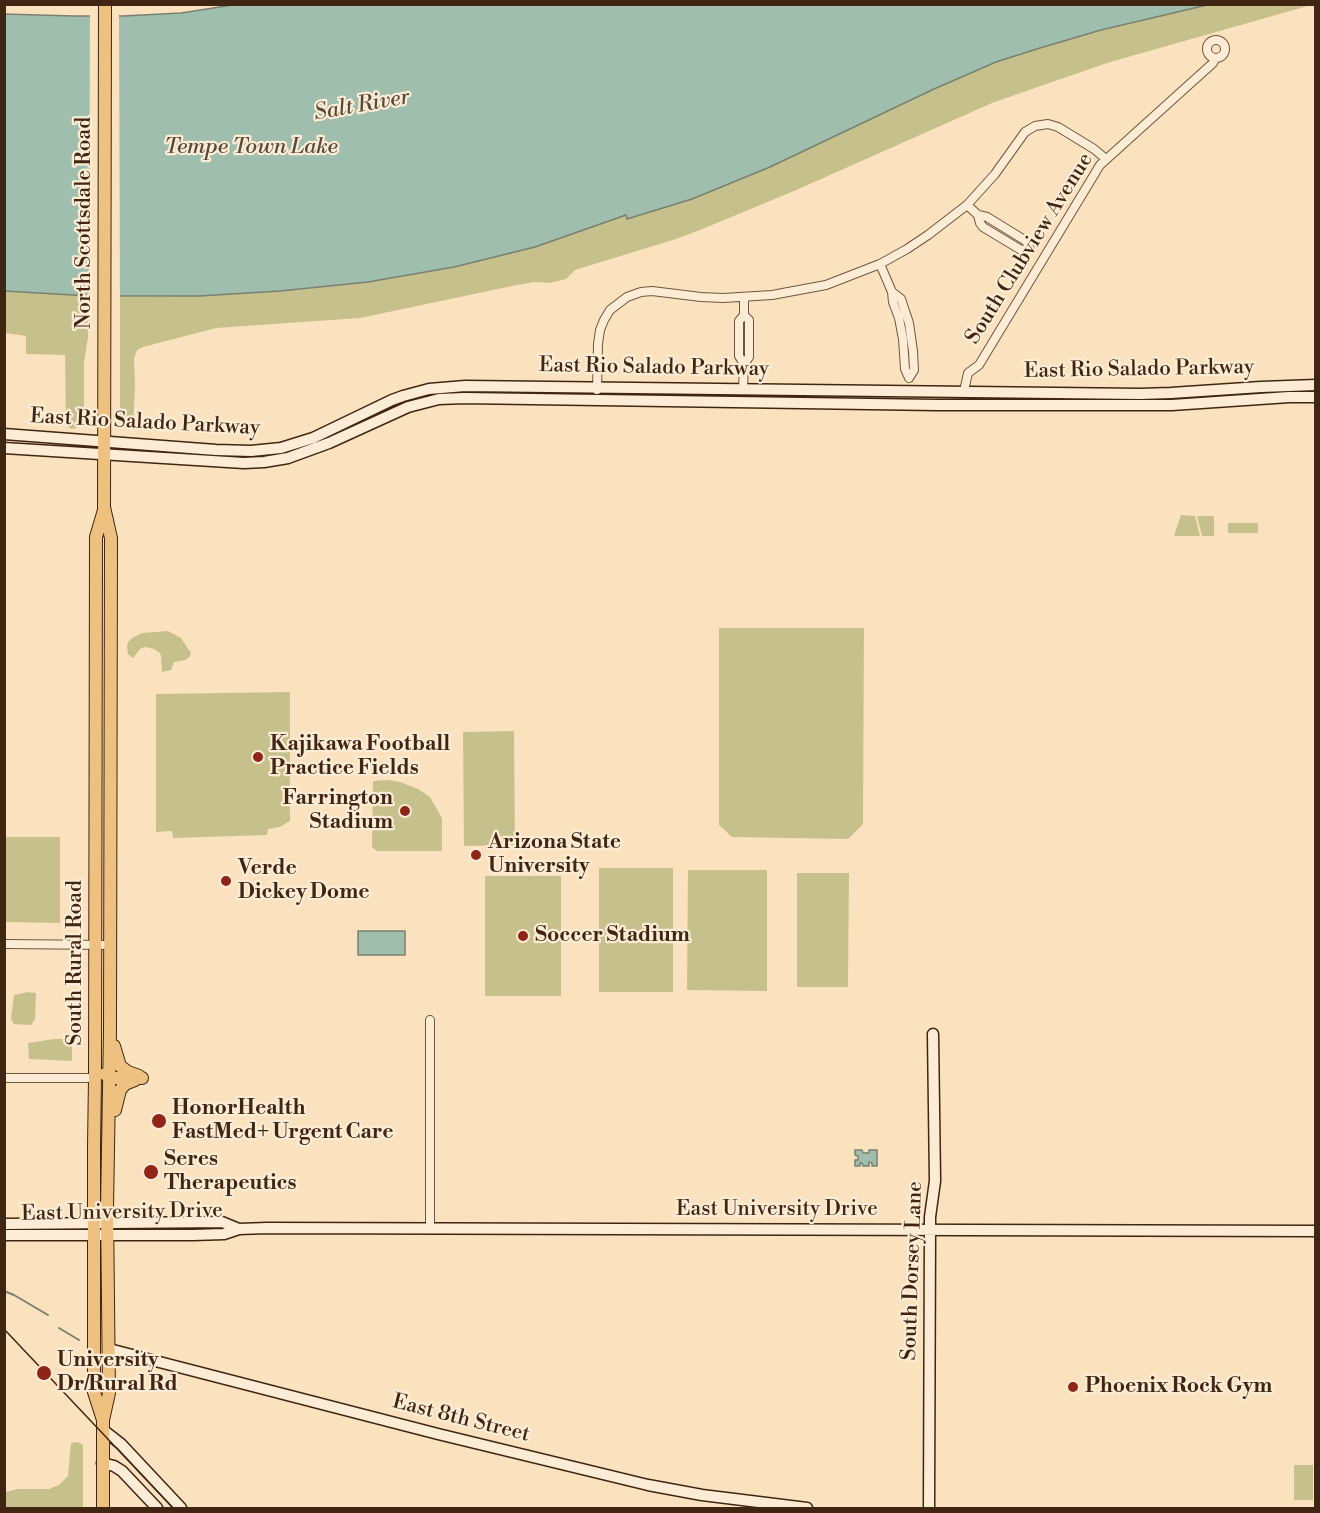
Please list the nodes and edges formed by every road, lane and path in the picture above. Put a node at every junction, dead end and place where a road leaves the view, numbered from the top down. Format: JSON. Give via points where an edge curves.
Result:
{"nodes":[{"id":1,"x":105,"y":4,"type":"edge"},
{"id":2,"x":1215,"y":58,"type":"dead end"},
{"id":3,"x":1106,"y":159,"type":"junction"},
{"id":4,"x":967,"y":205,"type":"junction"},
{"id":5,"x":1043,"y":258,"type":"junction"},
{"id":6,"x":880,"y":264,"type":"junction"},
{"id":7,"x":744,"y":298,"type":"junction"},
{"id":8,"x":1316,"y":385,"type":"edge"},
{"id":9,"x":597,"y":387,"type":"junction"},
{"id":10,"x":743,"y":389,"type":"junction"},
{"id":11,"x":909,"y":390,"type":"junction"},
{"id":12,"x":964,"y":391,"type":"junction"},
{"id":13,"x":1316,"y":397,"type":"edge"},
{"id":14,"x":597,"y":399,"type":"junction"},
{"id":15,"x":908,"y":404,"type":"junction"},
{"id":16,"x":4,"y":434,"type":"edge"},
{"id":17,"x":105,"y":447,"type":"junction"},
{"id":18,"x":4,"y":448,"type":"edge"},
{"id":19,"x":105,"y":507,"type":"junction"},
{"id":20,"x":4,"y":944,"type":"edge"},
{"id":21,"x":95,"y":944,"type":"junction"},
{"id":22,"x":110,"y":945,"type":"junction"},
{"id":23,"x":94,"y":1016,"type":"junction"},
{"id":24,"x":429,"y":1020,"type":"dead end"},
{"id":25,"x":110,"y":1030,"type":"junction"},
{"id":26,"x":933,"y":1034,"type":"dead end"},
{"id":27,"x":4,"y":1078,"type":"edge"},
{"id":28,"x":95,"y":1078,"type":"junction"},
{"id":29,"x":110,"y":1078,"type":"junction"},
{"id":30,"x":142,"y":1078,"type":"junction"},
{"id":31,"x":109,"y":1136,"type":"junction"},
{"id":32,"x":93,"y":1222,"type":"junction"},
{"id":33,"x":4,"y":1224,"type":"edge"},
{"id":34,"x":107,"y":1229,"type":"junction"},
{"id":35,"x":430,"y":1229,"type":"junction"},
{"id":36,"x":930,"y":1230,"type":"junction"},
{"id":37,"x":1316,"y":1231,"type":"edge"},
{"id":38,"x":4,"y":1235,"type":"edge"},
{"id":39,"x":93,"y":1235,"type":"junction"},
{"id":40,"x":109,"y":1349,"type":"junction"},
{"id":41,"x":103,"y":1425,"type":"junction"},
{"id":42,"x":102,"y":1463,"type":"junction"},
{"id":43,"x":103,"y":1509,"type":"edge"},
{"id":44,"x":157,"y":1509,"type":"edge"},
{"id":45,"x":181,"y":1509,"type":"edge"},
{"id":46,"x":807,"y":1509,"type":"edge"},
{"id":47,"x":929,"y":1509,"type":"edge"}],
"edges":[{"from":1,"to":17,"type":"main road","name":"North Scottsdale Road"},
{"from":2,"to":3,"type":"street","name":"South Clubview Avenue"},
{"from":3,"to":4,"type":"street","via":[[1058,127],[1035,126],[1025,132]]},
{"from":3,"to":5,"type":"street","name":"South Clubview Avenue"},
{"from":4,"to":5,"type":"street","via":[[1026,241]]},
{"from":4,"to":6,"type":"street"},
{"from":5,"to":12,"type":"street","name":"South Clubview Avenue","via":[[979,365],[968,373]]},
{"from":6,"to":7,"type":"street","via":[[826,285]]},
{"from":6,"to":11,"type":"street","via":[[892,292],[903,339]]},
{"from":7,"to":9,"type":"street","via":[[652,291],[624,299],[606,315],[600,330]]},
{"from":7,"to":10,"type":"street","via":[[744,315],[739,321]]},
{"from":8,"to":12,"type":"main road","name":"East Rio Salado Parkway","via":[[1171,393]]},
{"from":9,"to":10,"type":"main road","name":"East Rio Salado Parkway"},
{"from":9,"to":14,"type":"street"},
{"from":9,"to":17,"type":"main road","name":"East Rio Salado Parkway","via":[[465,386],[418,391],[314,438],[281,448],[251,451]]},
{"from":10,"to":11,"type":"main road","name":"East Rio Salado Parkway"},
{"from":11,"to":12,"type":"main road","name":"East Rio Salado Parkway"},
{"from":11,"to":15,"type":"street"},
{"from":13,"to":15,"type":"main road","name":"East Rio Salado Parkway","via":[[1172,405]]},
{"from":14,"to":15,"type":"main road","name":"East Rio Salado Parkway"},
{"from":14,"to":17,"type":"main road","name":"East Rio Salado Parkway","via":[[439,399],[408,407],[329,443],[276,461],[244,463]]},
{"from":16,"to":17,"type":"main road","name":"East Rio Salado Parkway"},
{"from":17,"to":18,"type":"main road","name":"East Rio Salado Parkway"},
{"from":17,"to":19,"type":"main road","name":"South Rural Road"},
{"from":19,"to":21,"type":"main road","name":"South Rural Road","via":[[96,537]]},
{"from":19,"to":22,"type":"main road","name":"South Rural Road","via":[[111,538]]},
{"from":20,"to":21,"type":"street"},
{"from":21,"to":22,"type":"street"},
{"from":21,"to":23,"type":"main road","name":"South Rural Road"},
{"from":22,"to":25,"type":"main road","name":"South Rural Road"},
{"from":23,"to":28,"type":"main road","name":"South Rural Road"},
{"from":23,"to":29,"type":"main road","via":[[102,1030],[102,1070]]},
{"from":24,"to":35,"type":"street"},
{"from":25,"to":29,"type":"main road","name":"South Rural Road"},
{"from":25,"to":30,"type":"main road","via":[[120,1066]]},
{"from":26,"to":36,"type":"main road","name":"South Dorsey Lane","via":[[935,1181]]},
{"from":27,"to":28,"type":"street"},
{"from":28,"to":32,"type":"main road","name":"South Rural Road"},
{"from":29,"to":30,"type":"main road"},
{"from":29,"to":31,"type":"main road","name":"South Rural Road"},
{"from":30,"to":31,"type":"main road","via":[[120,1090]]},
{"from":31,"to":34,"type":"main road","name":"South Rural Road"},
{"from":32,"to":33,"type":"main road","name":"East University Drive"},
{"from":32,"to":34,"type":"main road","name":"East University Drive"},
{"from":32,"to":39,"type":"main road","name":"South Rural Road"},
{"from":34,"to":35,"type":"main road","name":"East University Drive","via":[[224,1234],[239,1228]]},
{"from":34,"to":39,"type":"main road","name":"East University Drive"},
{"from":34,"to":40,"type":"main road","name":"South Rural Road"},
{"from":35,"to":36,"type":"main road","name":"East University Drive"},
{"from":36,"to":37,"type":"main road","name":"East University Drive"},
{"from":36,"to":47,"type":"main road","name":"South Dorsey Lane"},
{"from":38,"to":39,"type":"main road","name":"East University Drive"},
{"from":39,"to":41,"type":"main road","name":"South Rural Road","via":[[94,1392]]},
{"from":40,"to":41,"type":"main road","name":"South Rural Road","via":[[109,1393]]},
{"from":40,"to":46,"type":"main road","name":"East 8th Street","via":[[648,1485]]},
{"from":41,"to":42,"type":"main road","name":"South Rural Road"},
{"from":41,"to":45,"type":"main road"},
{"from":42,"to":43,"type":"main road","name":"South Rural Road"},
{"from":42,"to":44,"type":"main road","via":[[122,1471]]}]}
